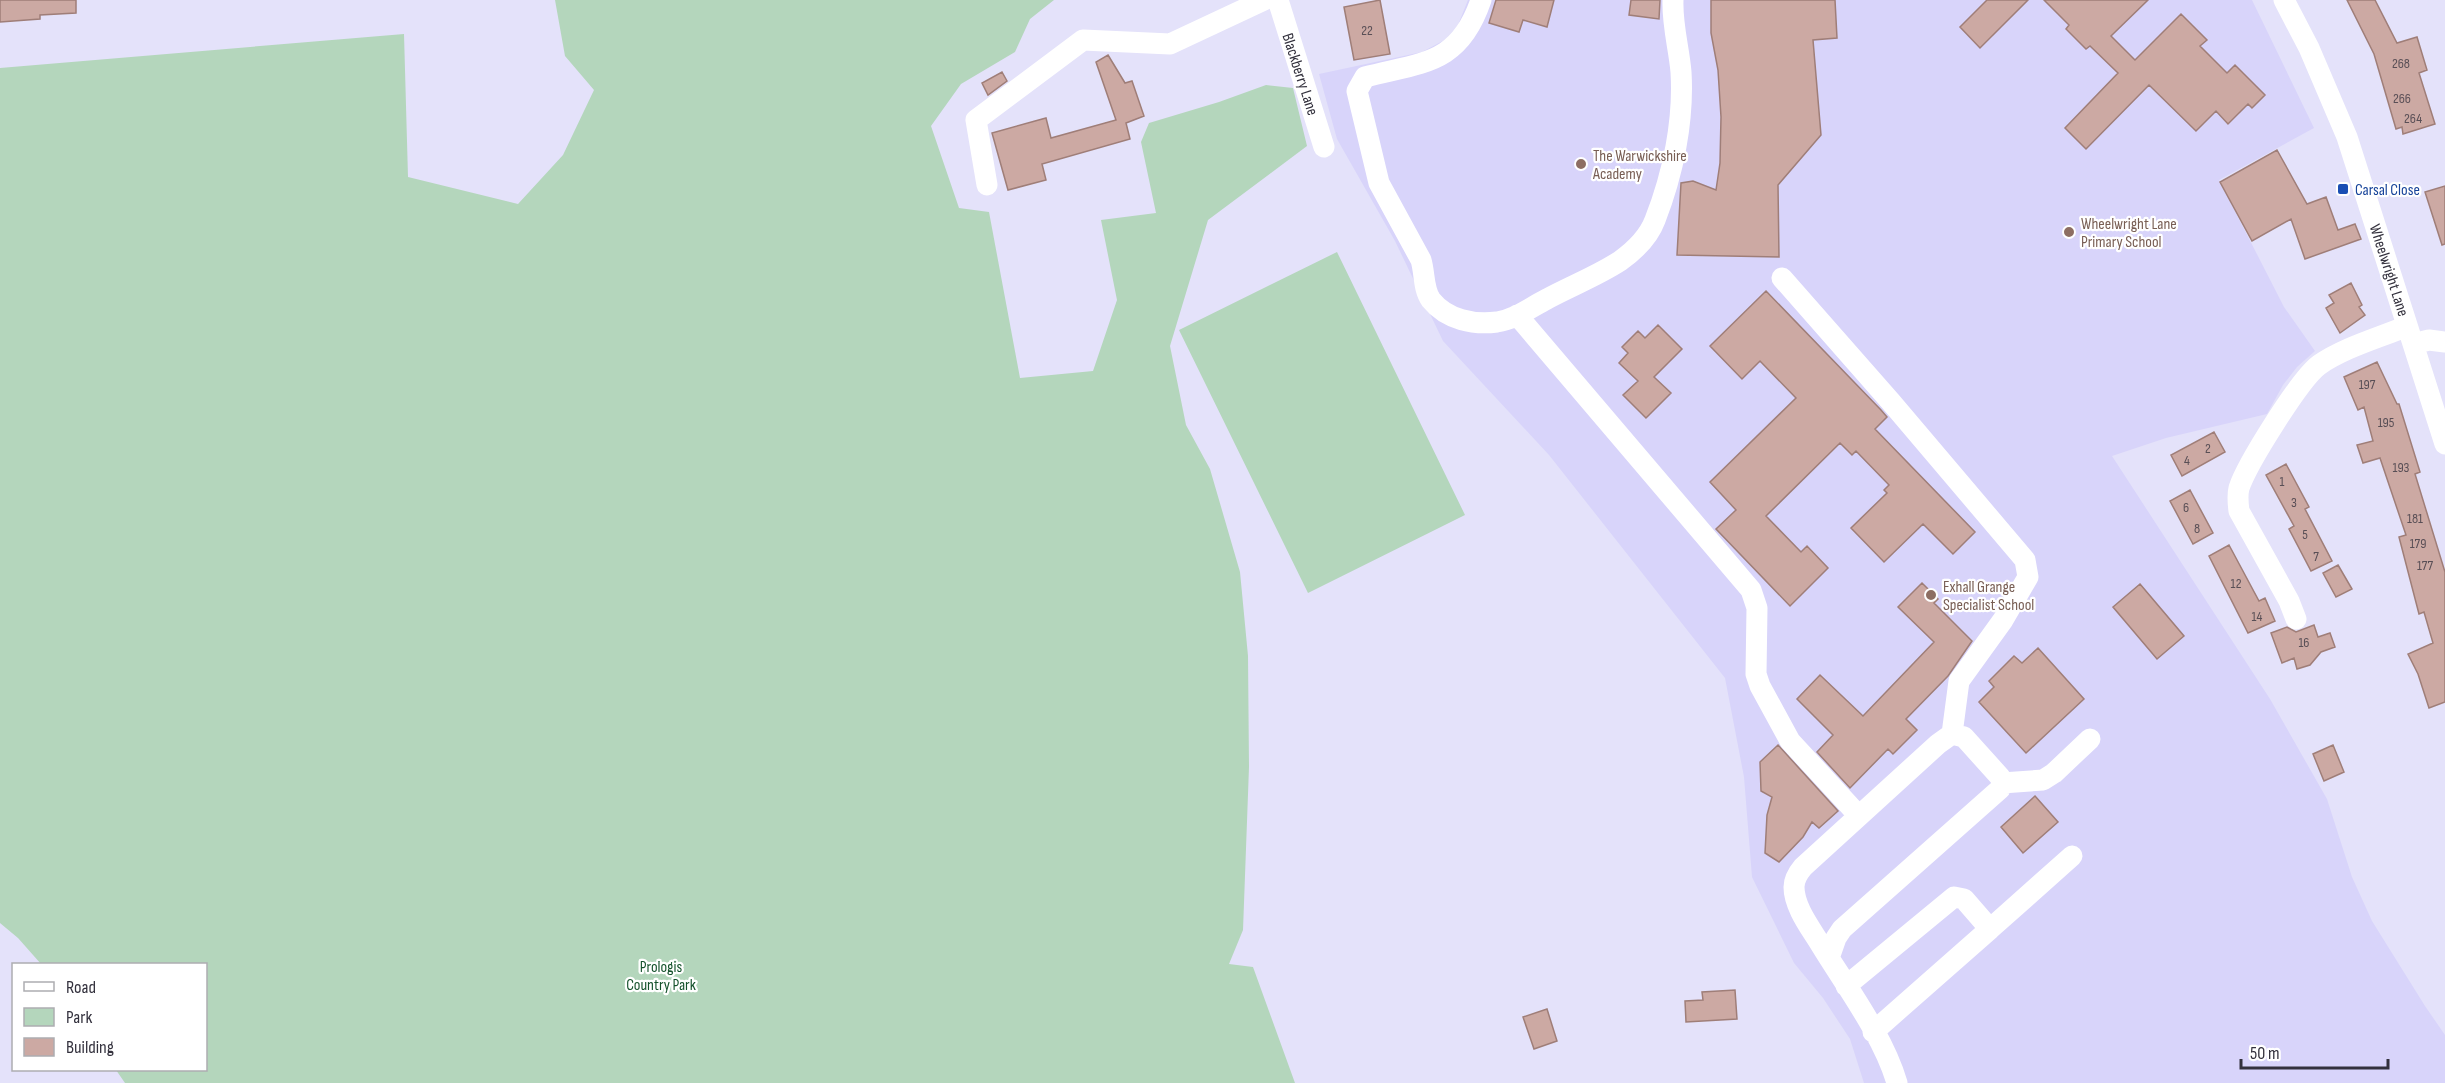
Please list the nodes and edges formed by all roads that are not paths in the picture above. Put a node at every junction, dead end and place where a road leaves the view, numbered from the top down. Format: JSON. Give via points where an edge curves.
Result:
{"nodes":[{"id":1,"x":1264,"y":0,"type":"edge"},
{"id":2,"x":1278,"y":0,"type":"edge"},
{"id":3,"x":1481,"y":0,"type":"edge"},
{"id":4,"x":1673,"y":0,"type":"edge"},
{"id":5,"x":2284,"y":0,"type":"edge"},
{"id":6,"x":1324,"y":147,"type":"dead end"},
{"id":7,"x":987,"y":185,"type":"dead end"},
{"id":8,"x":1782,"y":278,"type":"dead end"},
{"id":9,"x":1517,"y":315,"type":"junction"},
{"id":10,"x":2410,"y":335,"type":"junction"},
{"id":11,"x":2445,"y":342,"type":"edge"},
{"id":12,"x":2445,"y":444,"type":"edge"},
{"id":13,"x":2298,"y":605,"type":"dead end"},
{"id":14,"x":1952,"y":734,"type":"junction"},
{"id":15,"x":2090,"y":739,"type":"dead end"},
{"id":16,"x":2002,"y":783,"type":"junction"},
{"id":17,"x":1859,"y":816,"type":"junction"},
{"id":18,"x":2072,"y":856,"type":"dead end"},
{"id":19,"x":1990,"y":929,"type":"junction"},
{"id":20,"x":1829,"y":958,"type":"junction"},
{"id":21,"x":1846,"y":986,"type":"junction"},
{"id":22,"x":1873,"y":1032,"type":"junction"},
{"id":23,"x":1897,"y":1083,"type":"edge"}],
"edges":[{"from":1,"to":7,"type":"street","via":[[1170,44],[1083,40],[976,120]]},
{"from":2,"to":6,"type":"street","name":"Blackberry Lane"},
{"from":3,"to":9,"type":"street","via":[[1454,47],[1437,58],[1365,77],[1357,91],[1379,183],[1421,261],[1431,300],[1466,322],[1499,321]]},
{"from":4,"to":9,"type":"street","via":[[1683,108],[1654,222],[1640,243],[1620,260]]},
{"from":5,"to":10,"type":"street","name":"Wheelwright Lane","via":[[2347,137]]},
{"from":8,"to":14,"type":"street","via":[[2025,560],[2028,577],[1959,681]]},
{"from":9,"to":17,"type":"street","via":[[1751,590],[1757,608],[1756,674],[1760,686],[1790,741]]},
{"from":10,"to":11,"type":"street"},
{"from":10,"to":12,"type":"street","name":"Wheelwright Lane"},
{"from":10,"to":13,"type":"street","via":[[2338,355],[2318,366],[2303,381],[2239,488],[2239,511]]},
{"from":14,"to":16,"type":"street","via":[[1964,737]]},
{"from":14,"to":17,"type":"street"},
{"from":15,"to":16,"type":"street","via":[[2043,780]]},
{"from":16,"to":20,"type":"street","via":[[1996,793],[1842,929]]},
{"from":17,"to":20,"type":"street","via":[[1795,879],[1795,896],[1803,915]]},
{"from":18,"to":19,"type":"street"},
{"from":19,"to":21,"type":"street","via":[[1964,899],[1954,897]]},
{"from":19,"to":22,"type":"street"},
{"from":20,"to":21,"type":"street"},
{"from":21,"to":22,"type":"street"},
{"from":22,"to":23,"type":"street"}]}
